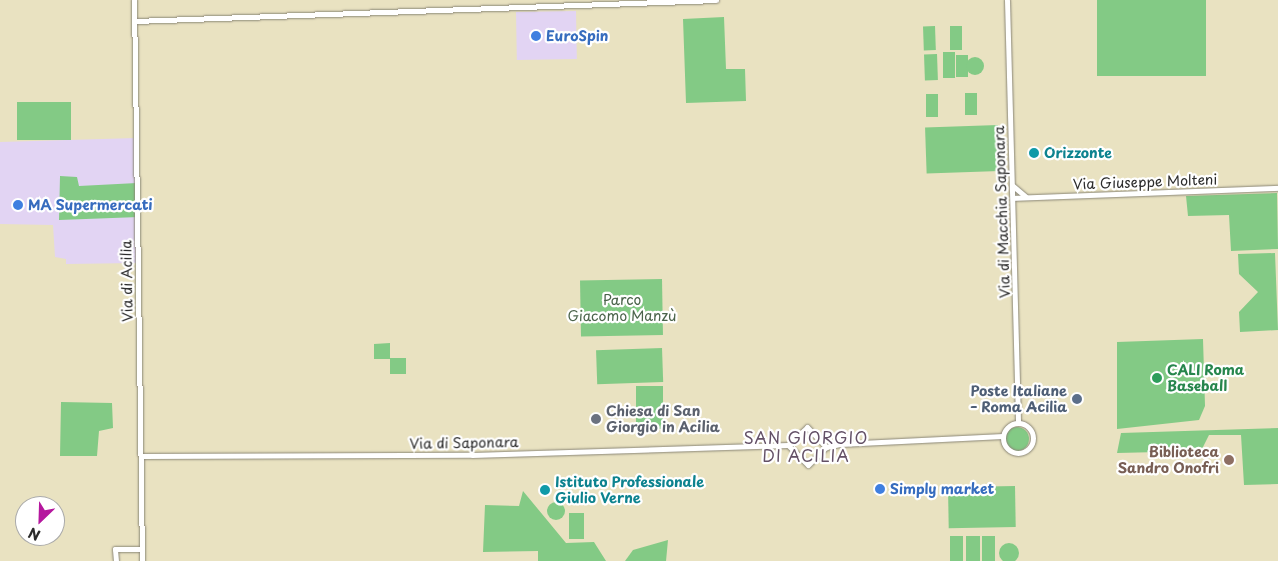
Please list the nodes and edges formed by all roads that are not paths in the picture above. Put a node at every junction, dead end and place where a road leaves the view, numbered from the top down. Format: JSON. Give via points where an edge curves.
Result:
{"nodes":[{"id":1,"x":134,"y":0,"type":"edge"},
{"id":2,"x":716,"y":0,"type":"edge"},
{"id":3,"x":1007,"y":0,"type":"edge"},
{"id":4,"x":135,"y":21,"type":"junction"},
{"id":5,"x":1013,"y":186,"type":"junction"},
{"id":6,"x":1278,"y":188,"type":"edge"},
{"id":7,"x":1013,"y":198,"type":"junction"},
{"id":8,"x":1027,"y":198,"type":"junction"},
{"id":9,"x":1018,"y":423,"type":"junction"},
{"id":10,"x":1003,"y":436,"type":"junction"},
{"id":11,"x":788,"y":444,"type":"junction"},
{"id":12,"x":826,"y":447,"type":"junction"},
{"id":13,"x":141,"y":456,"type":"junction"},
{"id":14,"x":142,"y":549,"type":"junction"},
{"id":15,"x":116,"y":561,"type":"edge"},
{"id":16,"x":142,"y":561,"type":"edge"}],
"edges":[{"from":1,"to":4,"type":"street","name":"Via di Acilia"},
{"from":2,"to":4,"type":"street"},
{"from":3,"to":5,"type":"street","name":"Via di Macchia Saponara"},
{"from":4,"to":13,"type":"street","name":"Via di Acilia"},
{"from":5,"to":7,"type":"street","name":"Via di Macchia Saponara"},
{"from":5,"to":8,"type":"street"},
{"from":6,"to":8,"type":"street","name":"Via Giuseppe Molteni"},
{"from":7,"to":8,"type":"street","name":"Via Giuseppe Molteni"},
{"from":7,"to":9,"type":"street","name":"Via di Macchia Saponara"},
{"from":9,"to":10,"type":"street","via":[[1010,425]]},
{"from":9,"to":10,"type":"street","via":[[1032,434],[1028,449],[1011,452]]},
{"from":10,"to":12,"type":"street"},
{"from":11,"to":12,"type":"street","via":[[807,427]]},
{"from":11,"to":12,"type":"street","via":[[808,465]]},
{"from":11,"to":13,"type":"street","name":"Via di Saponara","via":[[472,455]]},
{"from":13,"to":14,"type":"street","name":"Via di Acilia"},
{"from":14,"to":15,"type":"street","via":[[115,549]]},
{"from":14,"to":16,"type":"street","name":"Via di Acilia"}]}
